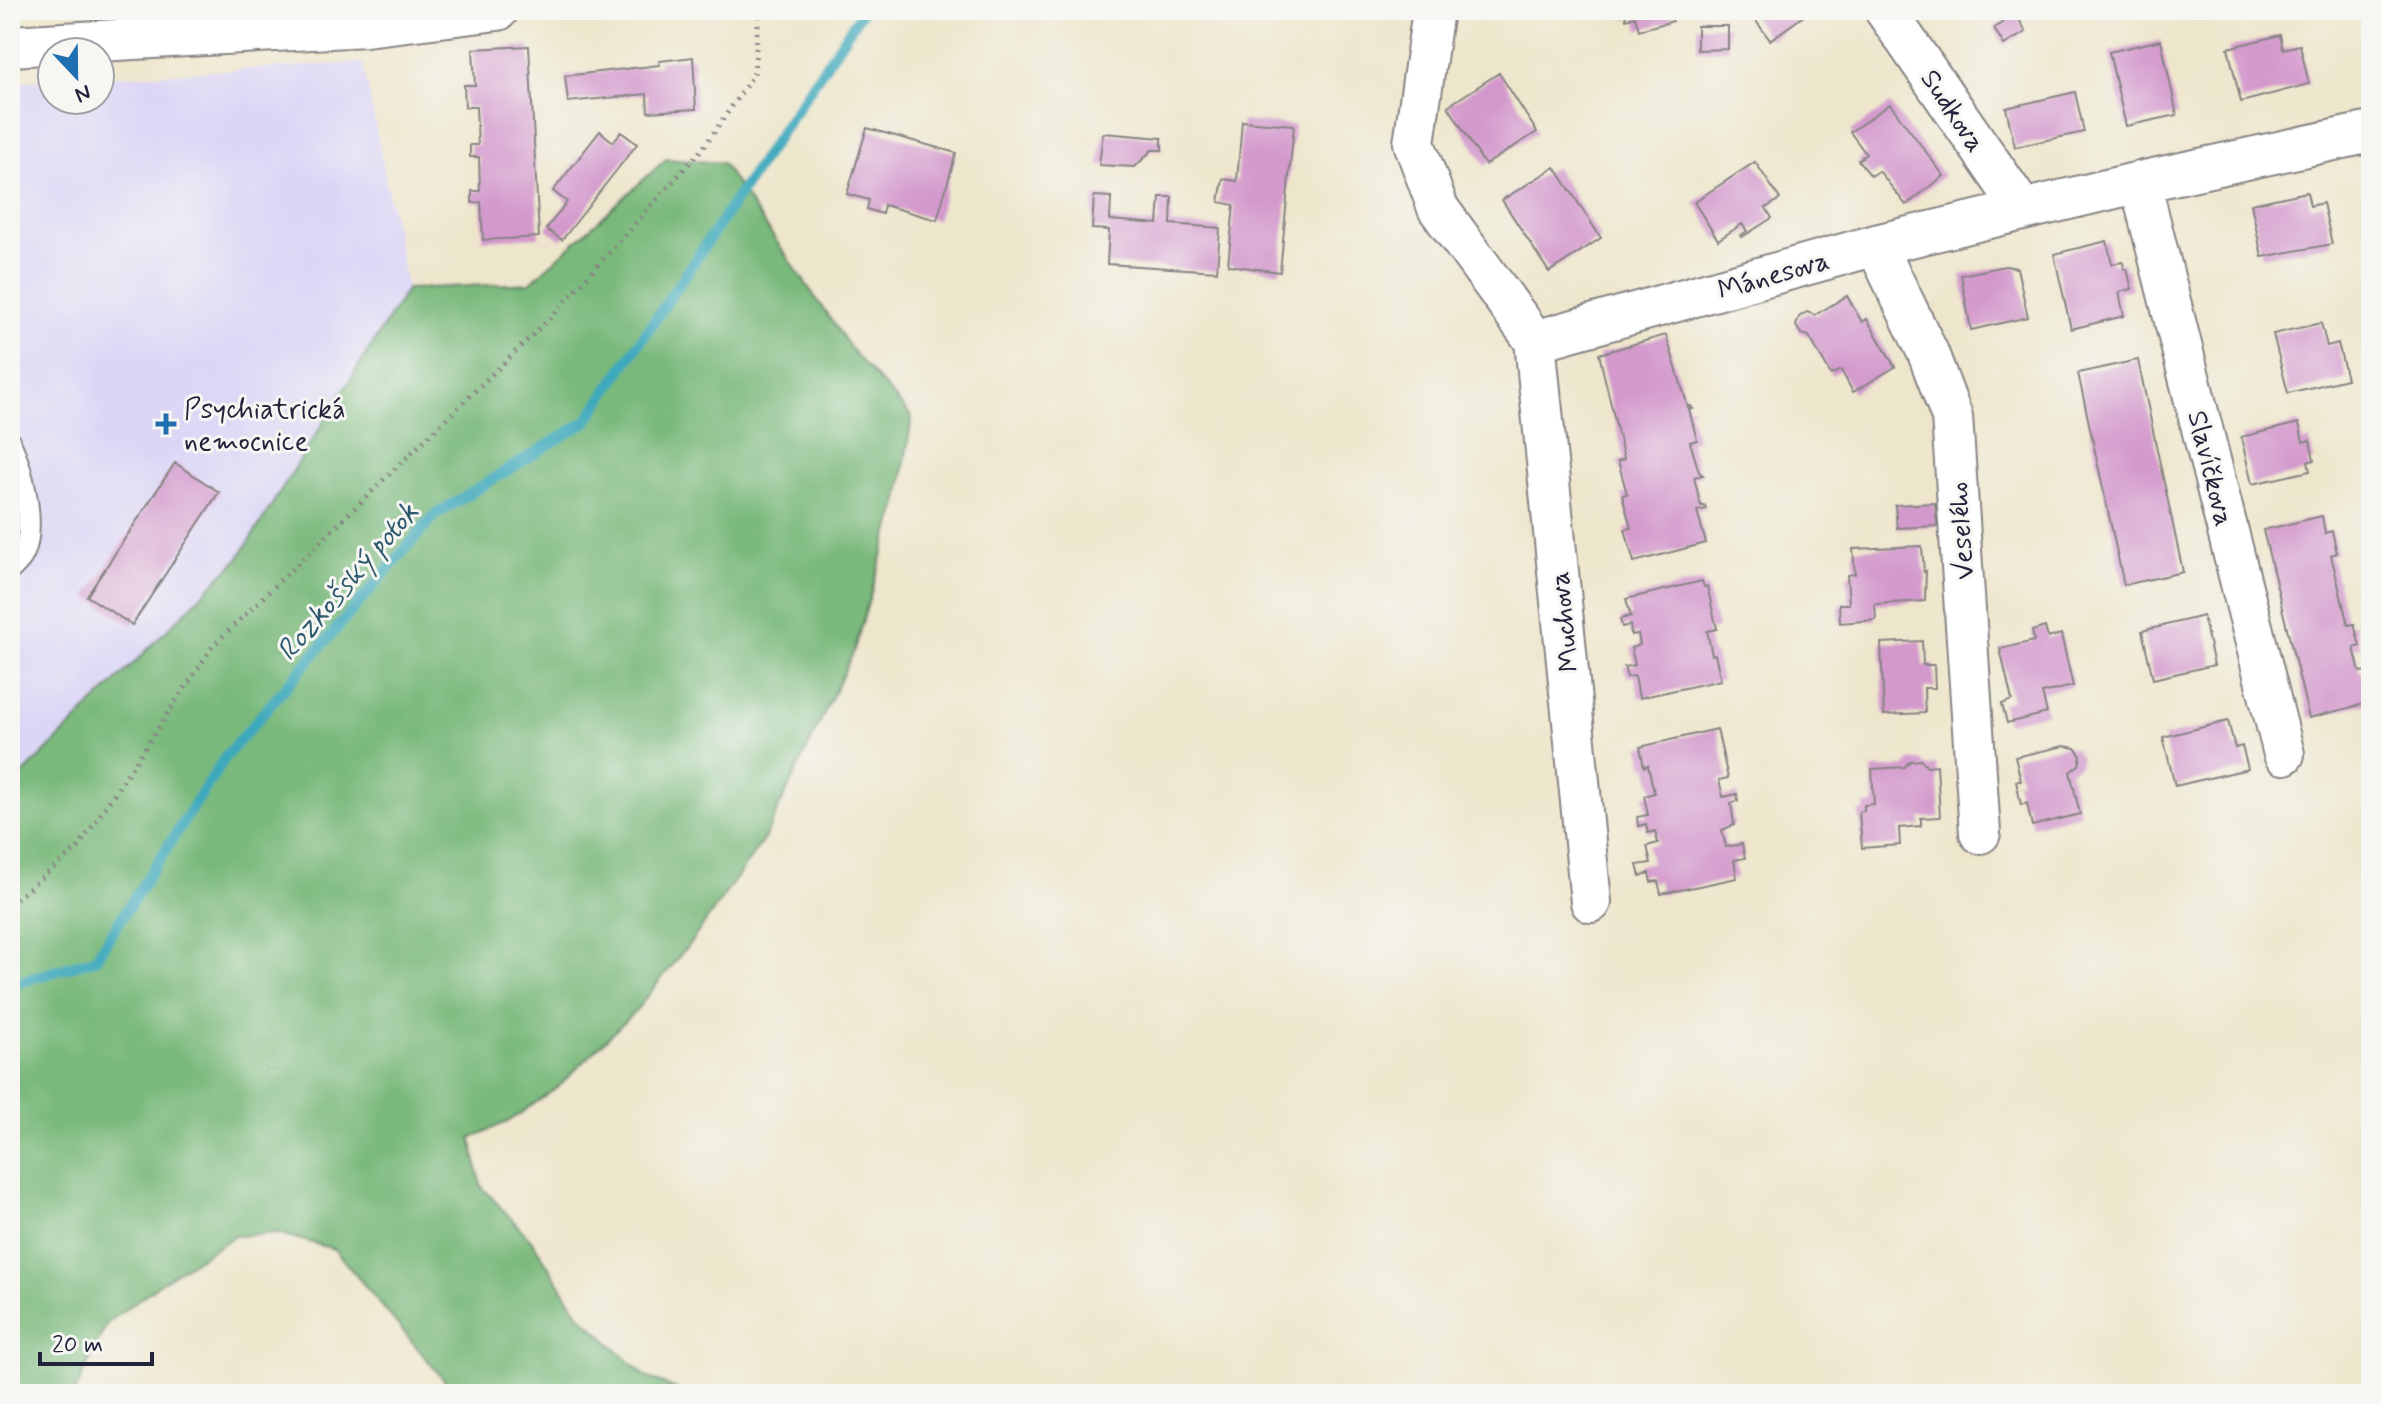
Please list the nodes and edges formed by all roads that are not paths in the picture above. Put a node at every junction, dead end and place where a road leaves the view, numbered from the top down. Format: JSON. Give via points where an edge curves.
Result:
{"nodes":[{"id":1,"x":498,"y":10,"type":"edge"},
{"id":2,"x":1433,"y":10,"type":"edge"},
{"id":3,"x":1885,"y":10,"type":"edge"},
{"id":4,"x":10,"y":46,"type":"edge"},
{"id":5,"x":2371,"y":132,"type":"edge"},
{"id":6,"x":2140,"y":182,"type":"junction"},
{"id":7,"x":2023,"y":210,"type":"junction"},
{"id":8,"x":1876,"y":245,"type":"junction"},
{"id":9,"x":1535,"y":341,"type":"junction"},
{"id":10,"x":10,"y":442,"type":"edge"},
{"id":11,"x":10,"y":570,"type":"edge"},
{"id":12,"x":2284,"y":754,"type":"dead end"},
{"id":13,"x":1980,"y":833,"type":"dead end"},
{"id":14,"x":1591,"y":902,"type":"dead end"}],
"edges":[{"from":1,"to":4,"type":"street","via":[[366,26]]},
{"from":2,"to":9,"type":"street","via":[[1414,143],[1438,208]]},
{"from":3,"to":7,"type":"street","name":"Sudkova"},
{"from":5,"to":6,"type":"street","name":"Mánesova"},
{"from":6,"to":7,"type":"street","name":"Mánesova"},
{"from":6,"to":12,"type":"street","name":"Slavíčkova"},
{"from":7,"to":8,"type":"street","name":"Mánesova"},
{"from":8,"to":9,"type":"street","name":"Mánesova"},
{"from":8,"to":13,"type":"street","name":"Veselého","via":[[1952,417]]},
{"from":9,"to":14,"type":"street","name":"Muchova"},
{"from":10,"to":11,"type":"lane","via":[[24,479],[29,517],[23,555]]}]}
